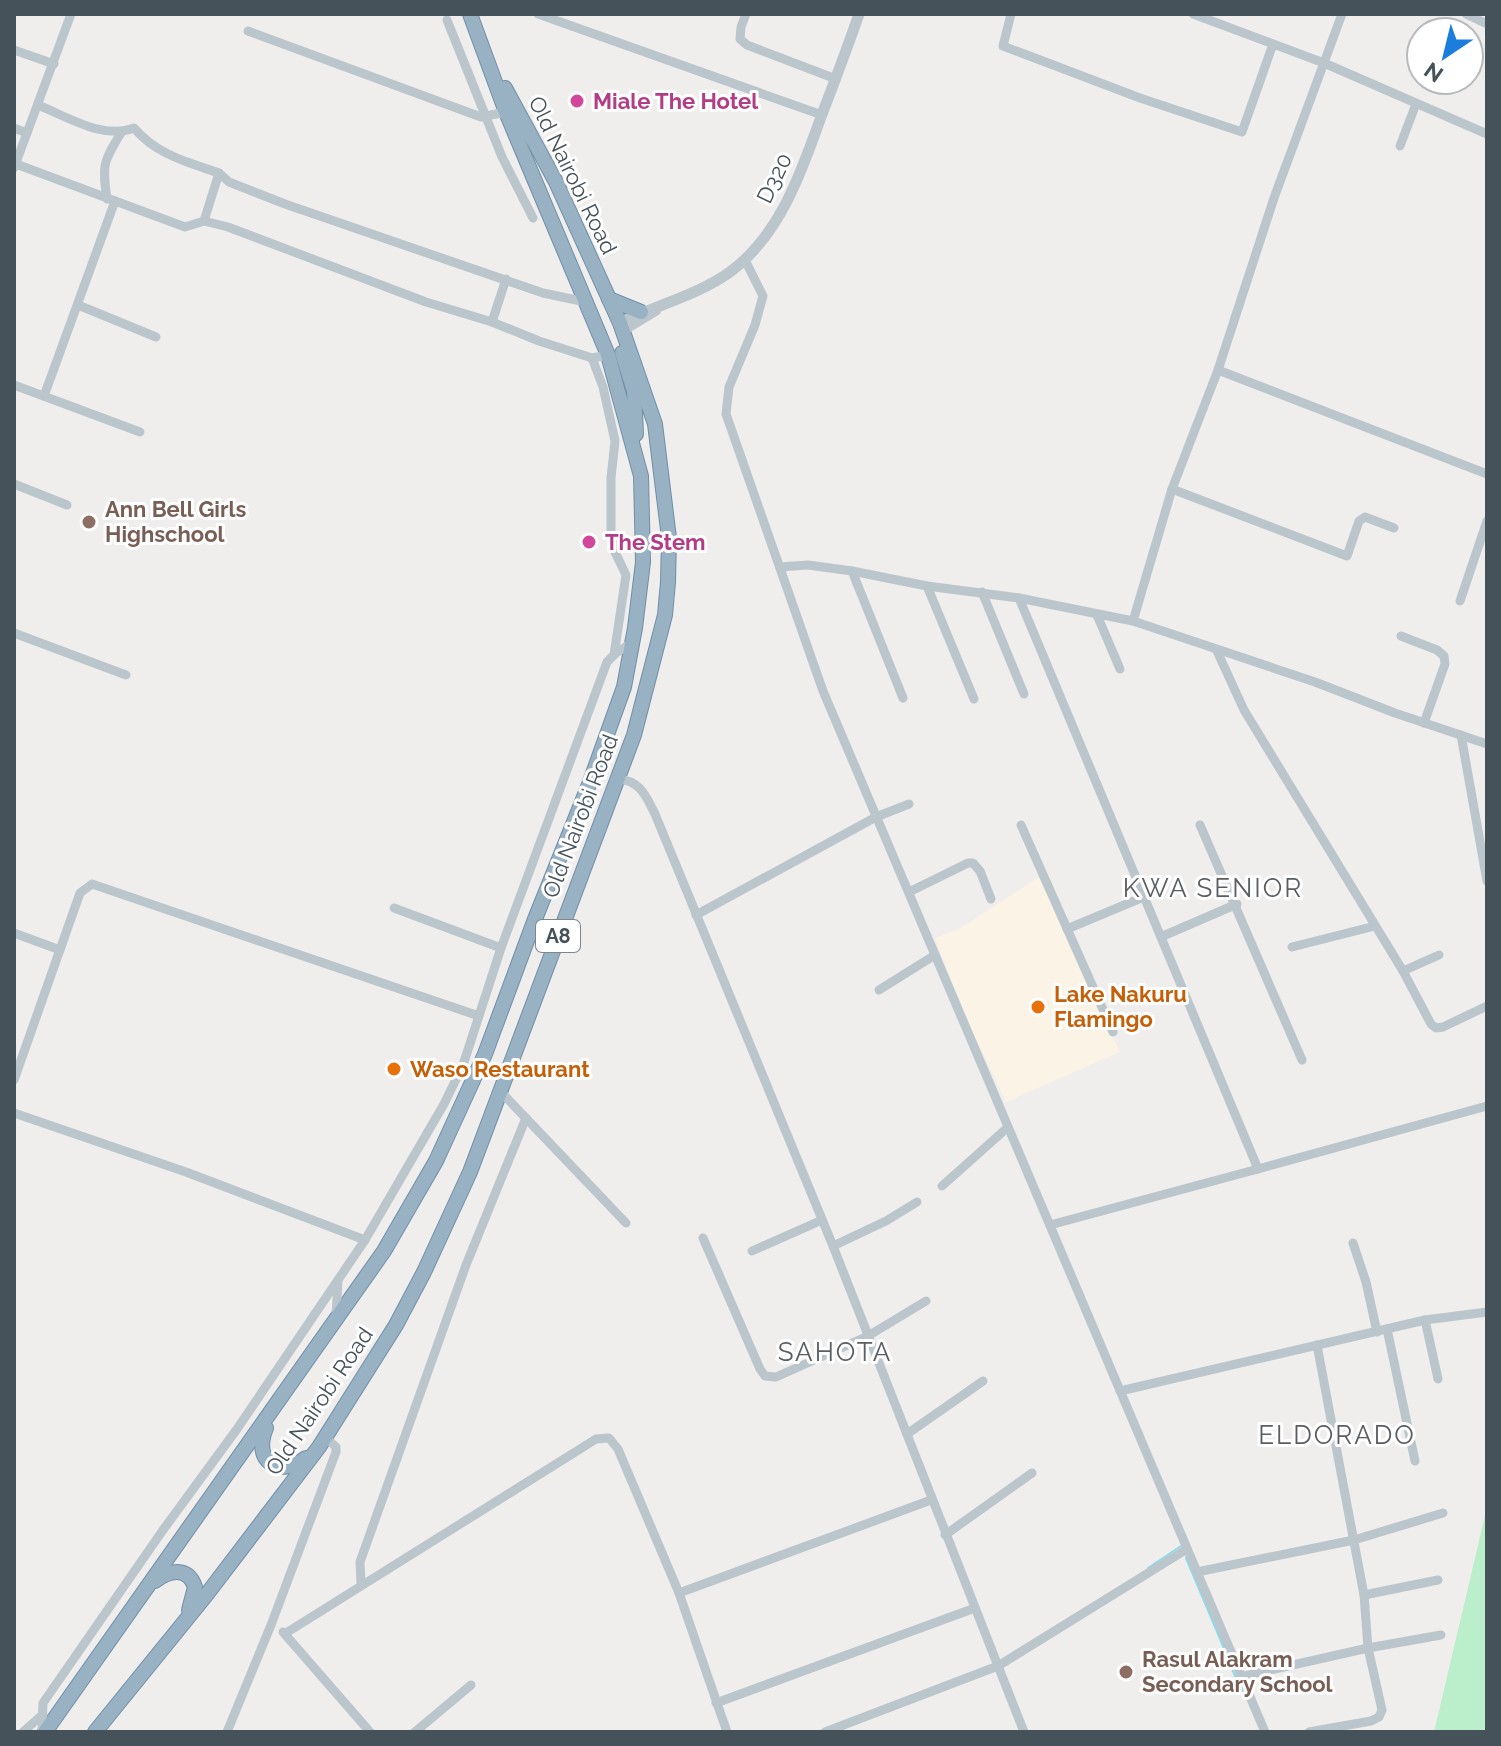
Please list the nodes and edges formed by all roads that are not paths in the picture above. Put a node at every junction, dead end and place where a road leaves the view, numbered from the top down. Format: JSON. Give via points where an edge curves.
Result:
{"nodes":[{"id":1,"x":71,"y":14,"type":"edge"},
{"id":2,"x":470,"y":14,"type":"edge"},
{"id":3,"x":538,"y":14,"type":"edge"},
{"id":4,"x":746,"y":14,"type":"edge"},
{"id":5,"x":859,"y":14,"type":"edge"},
{"id":6,"x":1011,"y":14,"type":"edge"},
{"id":7,"x":1193,"y":14,"type":"edge"},
{"id":8,"x":1342,"y":14,"type":"edge"},
{"id":9,"x":1466,"y":14,"type":"edge"},
{"id":10,"x":447,"y":20,"type":"dead end"},
{"id":11,"x":1487,"y":24,"type":"edge"},
{"id":12,"x":248,"y":31,"type":"dead end"},
{"id":13,"x":1273,"y":44,"type":"junction"},
{"id":14,"x":14,"y":50,"type":"edge"},
{"id":15,"x":490,"y":63,"type":"junction"},
{"id":16,"x":1324,"y":63,"type":"junction"},
{"id":17,"x":54,"y":64,"type":"junction"},
{"id":18,"x":836,"y":79,"type":"junction"},
{"id":19,"x":1416,"y":104,"type":"junction"},
{"id":20,"x":38,"y":105,"type":"junction"},
{"id":21,"x":506,"y":112,"type":"junction"},
{"id":22,"x":822,"y":115,"type":"junction"},
{"id":23,"x":484,"y":116,"type":"junction"},
{"id":24,"x":14,"y":128,"type":"edge"},
{"id":25,"x":27,"y":133,"type":"junction"},
{"id":26,"x":121,"y":133,"type":"junction"},
{"id":27,"x":1487,"y":134,"type":"edge"},
{"id":28,"x":1400,"y":146,"type":"dead end"},
{"id":29,"x":15,"y":166,"type":"edge"},
{"id":30,"x":219,"y":173,"type":"junction"},
{"id":31,"x":538,"y":187,"type":"junction"},
{"id":32,"x":111,"y":200,"type":"junction"},
{"id":33,"x":533,"y":218,"type":"dead end"},
{"id":34,"x":204,"y":221,"type":"junction"},
{"id":35,"x":745,"y":260,"type":"junction"},
{"id":36,"x":506,"y":279,"type":"junction"},
{"id":37,"x":609,"y":299,"type":"junction"},
{"id":38,"x":586,"y":302,"type":"junction"},
{"id":39,"x":78,"y":305,"type":"junction"},
{"id":40,"x":660,"y":307,"type":"junction"},
{"id":41,"x":641,"y":312,"type":"junction"},
{"id":42,"x":492,"y":322,"type":"junction"},
{"id":43,"x":619,"y":327,"type":"junction"},
{"id":44,"x":156,"y":337,"type":"dead end"},
{"id":45,"x":608,"y":355,"type":"junction"},
{"id":46,"x":592,"y":358,"type":"junction"},
{"id":47,"x":1218,"y":370,"type":"junction"},
{"id":48,"x":14,"y":385,"type":"edge"},
{"id":49,"x":44,"y":396,"type":"junction"},
{"id":50,"x":140,"y":432,"type":"dead end"},
{"id":51,"x":635,"y":451,"type":"junction"},
{"id":52,"x":1487,"y":474,"type":"edge"},
{"id":53,"x":641,"y":476,"type":"junction"},
{"id":54,"x":663,"y":478,"type":"junction"},
{"id":55,"x":14,"y":484,"type":"edge"},
{"id":56,"x":1172,"y":489,"type":"junction"},
{"id":57,"x":67,"y":505,"type":"dead end"},
{"id":58,"x":1487,"y":521,"type":"edge"},
{"id":59,"x":1394,"y":528,"type":"dead end"},
{"id":60,"x":780,"y":567,"type":"junction"},
{"id":61,"x":852,"y":571,"type":"junction"},
{"id":62,"x":927,"y":586,"type":"junction"},
{"id":63,"x":982,"y":592,"type":"junction"},
{"id":64,"x":1019,"y":598,"type":"junction"},
{"id":65,"x":1460,"y":601,"type":"dead end"},
{"id":66,"x":1097,"y":615,"type":"junction"},
{"id":67,"x":1133,"y":621,"type":"junction"},
{"id":68,"x":14,"y":633,"type":"edge"},
{"id":69,"x":1401,"y":636,"type":"dead end"},
{"id":70,"x":633,"y":642,"type":"junction"},
{"id":71,"x":1217,"y":651,"type":"junction"},
{"id":72,"x":614,"y":655,"type":"junction"},
{"id":73,"x":1120,"y":669,"type":"dead end"},
{"id":74,"x":126,"y":675,"type":"dead end"},
{"id":75,"x":1024,"y":694,"type":"dead end"},
{"id":76,"x":903,"y":698,"type":"dead end"},
{"id":77,"x":974,"y":699,"type":"dead end"},
{"id":78,"x":1424,"y":723,"type":"junction"},
{"id":79,"x":1461,"y":735,"type":"junction"},
{"id":80,"x":1487,"y":744,"type":"edge"},
{"id":81,"x":617,"y":779,"type":"junction"},
{"id":82,"x":909,"y":804,"type":"dead end"},
{"id":83,"x":876,"y":817,"type":"junction"},
{"id":84,"x":1021,"y":825,"type":"dead end"},
{"id":85,"x":1200,"y":825,"type":"dead end"},
{"id":86,"x":1487,"y":881,"type":"edge"},
{"id":87,"x":909,"y":892,"type":"junction"},
{"id":88,"x":1146,"y":896,"type":"junction"},
{"id":89,"x":991,"y":899,"type":"dead end"},
{"id":90,"x":1237,"y":904,"type":"junction"},
{"id":91,"x":394,"y":908,"type":"dead end"},
{"id":92,"x":696,"y":915,"type":"junction"},
{"id":93,"x":1375,"y":926,"type":"junction"},
{"id":94,"x":1067,"y":929,"type":"junction"},
{"id":95,"x":14,"y":933,"type":"edge"},
{"id":96,"x":1163,"y":936,"type":"junction"},
{"id":97,"x":1292,"y":947,"type":"dead end"},
{"id":98,"x":501,"y":948,"type":"junction"},
{"id":99,"x":60,"y":950,"type":"junction"},
{"id":100,"x":935,"y":955,"type":"junction"},
{"id":101,"x":1439,"y":955,"type":"dead end"},
{"id":102,"x":1403,"y":971,"type":"junction"},
{"id":103,"x":879,"y":990,"type":"dead end"},
{"id":104,"x":1487,"y":1006,"type":"edge"},
{"id":105,"x":479,"y":1016,"type":"junction"},
{"id":106,"x":1113,"y":1032,"type":"dead end"},
{"id":107,"x":1302,"y":1060,"type":"dead end"},
{"id":108,"x":14,"y":1080,"type":"edge"},
{"id":109,"x":500,"y":1091,"type":"junction"},
{"id":110,"x":1487,"y":1106,"type":"edge"},
{"id":111,"x":14,"y":1113,"type":"edge"},
{"id":112,"x":526,"y":1118,"type":"junction"},
{"id":113,"x":1007,"y":1128,"type":"junction"},
{"id":114,"x":1258,"y":1169,"type":"junction"},
{"id":115,"x":942,"y":1186,"type":"dead end"},
{"id":116,"x":917,"y":1202,"type":"dead end"},
{"id":117,"x":822,"y":1220,"type":"junction"},
{"id":118,"x":626,"y":1223,"type":"dead end"},
{"id":119,"x":1050,"y":1225,"type":"junction"},
{"id":120,"x":703,"y":1238,"type":"dead end"},
{"id":121,"x":365,"y":1240,"type":"junction"},
{"id":122,"x":1353,"y":1243,"type":"dead end"},
{"id":123,"x":833,"y":1246,"type":"junction"},
{"id":124,"x":752,"y":1251,"type":"dead end"},
{"id":125,"x":338,"y":1279,"type":"junction"},
{"id":126,"x":926,"y":1301,"type":"dead end"},
{"id":127,"x":1487,"y":1312,"type":"edge"},
{"id":128,"x":336,"y":1317,"type":"junction"},
{"id":129,"x":1425,"y":1320,"type":"junction"},
{"id":130,"x":1382,"y":1330,"type":"junction"},
{"id":131,"x":868,"y":1336,"type":"junction"},
{"id":132,"x":1317,"y":1345,"type":"junction"},
{"id":133,"x":1438,"y":1379,"type":"dead end"},
{"id":134,"x":983,"y":1381,"type":"dead end"},
{"id":135,"x":1120,"y":1391,"type":"junction"},
{"id":136,"x":272,"y":1413,"type":"junction"},
{"id":137,"x":907,"y":1434,"type":"junction"},
{"id":138,"x":322,"y":1442,"type":"junction"},
{"id":139,"x":1415,"y":1461,"type":"dead end"},
{"id":140,"x":1032,"y":1473,"type":"dead end"},
{"id":141,"x":931,"y":1500,"type":"junction"},
{"id":142,"x":1443,"y":1513,"type":"dead end"},
{"id":143,"x":945,"y":1535,"type":"junction"},
{"id":144,"x":1354,"y":1540,"type":"junction"},
{"id":145,"x":1187,"y":1549,"type":"junction"},
{"id":146,"x":1197,"y":1572,"type":"junction"},
{"id":147,"x":1438,"y":1580,"type":"dead end"},
{"id":148,"x":361,"y":1583,"type":"junction"},
{"id":149,"x":143,"y":1593,"type":"junction"},
{"id":150,"x":679,"y":1593,"type":"junction"},
{"id":151,"x":1364,"y":1595,"type":"junction"},
{"id":152,"x":975,"y":1608,"type":"junction"},
{"id":153,"x":185,"y":1619,"type":"junction"},
{"id":154,"x":271,"y":1625,"type":"junction"},
{"id":155,"x":286,"y":1633,"type":"junction"},
{"id":156,"x":1441,"y":1635,"type":"dead end"},
{"id":157,"x":1368,"y":1648,"type":"junction"},
{"id":158,"x":998,"y":1666,"type":"junction"},
{"id":159,"x":1240,"y":1677,"type":"junction"},
{"id":160,"x":471,"y":1685,"type":"dead end"},
{"id":161,"x":716,"y":1703,"type":"junction"},
{"id":162,"x":42,"y":1715,"type":"junction"},
{"id":163,"x":23,"y":1732,"type":"edge"},
{"id":164,"x":43,"y":1732,"type":"edge"},
{"id":165,"x":95,"y":1732,"type":"edge"},
{"id":166,"x":227,"y":1732,"type":"edge"},
{"id":167,"x":370,"y":1732,"type":"edge"},
{"id":168,"x":415,"y":1732,"type":"edge"},
{"id":169,"x":727,"y":1732,"type":"edge"},
{"id":170,"x":825,"y":1732,"type":"edge"},
{"id":171,"x":1024,"y":1732,"type":"edge"},
{"id":172,"x":1265,"y":1732,"type":"edge"},
{"id":173,"x":1309,"y":1732,"type":"edge"}],
"edges":[{"from":1,"to":17,"type":"street"},
{"from":2,"to":15,"type":"highway","name":"Old Nairobi Road","number":"A8"},
{"from":3,"to":22,"type":"street"},
{"from":4,"to":18,"type":"street","via":[[740,39],[747,45]]},
{"from":5,"to":18,"type":"street","name":"D320","number":"D320"},
{"from":6,"to":13,"type":"street","via":[[1003,46],[1242,132]]},
{"from":7,"to":13,"type":"street"},
{"from":8,"to":16,"type":"street"},
{"from":9,"to":11,"type":"street"},
{"from":10,"to":23,"type":"street"},
{"from":12,"to":23,"type":"street"},
{"from":13,"to":16,"type":"street"},
{"from":14,"to":17,"type":"street"},
{"from":15,"to":21,"type":"highway","name":"Old Nairobi Road","number":"A8"},
{"from":15,"to":37,"type":"highway","name":"Old Nairobi Road","number":"A8","via":[[556,182]]},
{"from":16,"to":19,"type":"street"},
{"from":16,"to":47,"type":"street"},
{"from":17,"to":20,"type":"street"},
{"from":18,"to":22,"type":"street","name":"D320","number":"D320"},
{"from":19,"to":27,"type":"street"},
{"from":19,"to":28,"type":"street"},
{"from":20,"to":25,"type":"street"},
{"from":20,"to":26,"type":"street","via":[[85,126]]},
{"from":21,"to":23,"type":"street"},
{"from":21,"to":31,"type":"highway","name":"Old Nairobi Road","number":"A8"},
{"from":22,"to":35,"type":"street","name":"D320","number":"D320","via":[[793,191]]},
{"from":23,"to":33,"type":"street"},
{"from":24,"to":25,"type":"street"},
{"from":25,"to":29,"type":"street"},
{"from":26,"to":30,"type":"street","via":[[134,128],[164,154]]},
{"from":26,"to":32,"type":"street","via":[[103,169]]},
{"from":29,"to":32,"type":"street"},
{"from":30,"to":34,"type":"street"},
{"from":30,"to":36,"type":"street","via":[[285,204]]},
{"from":31,"to":38,"type":"highway","name":"Old Nairobi Road","number":"A8"},
{"from":31,"to":43,"type":"highway"},
{"from":32,"to":34,"type":"street","via":[[185,227]]},
{"from":32,"to":39,"type":"street"},
{"from":34,"to":42,"type":"street"},
{"from":35,"to":40,"type":"street","name":"D320","number":"D320","via":[[707,286]]},
{"from":35,"to":60,"type":"street","via":[[763,296],[729,387],[726,414]]},
{"from":36,"to":38,"type":"street"},
{"from":36,"to":42,"type":"street"},
{"from":37,"to":41,"type":"highway"},
{"from":37,"to":43,"type":"highway","name":"Old Nairobi Road","number":"A8"},
{"from":38,"to":45,"type":"highway","name":"Old Nairobi Road","number":"A8"},
{"from":39,"to":44,"type":"street"},
{"from":39,"to":49,"type":"street"},
{"from":40,"to":41,"type":"street","number":"D320"},
{"from":40,"to":43,"type":"street","number":"D320"},
{"from":41,"to":43,"type":"street","number":"D320"},
{"from":42,"to":46,"type":"street"},
{"from":43,"to":51,"type":"highway","via":[[634,391]]},
{"from":43,"to":54,"type":"highway","name":"Old Nairobi Road","number":"A8","via":[[655,424]]},
{"from":45,"to":46,"type":"street"},
{"from":45,"to":51,"type":"highway","name":"Old Nairobi Road","number":"A8"},
{"from":46,"to":72,"type":"street","via":[[615,441],[611,533],[626,575]]},
{"from":47,"to":52,"type":"street"},
{"from":47,"to":56,"type":"street"},
{"from":48,"to":49,"type":"street"},
{"from":49,"to":50,"type":"street"},
{"from":51,"to":53,"type":"highway","name":"Old Nairobi Road","number":"A8"},
{"from":53,"to":54,"type":"highway","via":[[651,469]]},
{"from":53,"to":70,"type":"highway","name":"Old Nairobi Road","number":"A8","via":[[643,562]]},
{"from":54,"to":81,"type":"highway","name":"Old Nairobi Road","number":"A8","via":[[669,538],[665,615]]},
{"from":55,"to":57,"type":"street"},
{"from":56,"to":59,"type":"street","via":[[1347,556],[1365,517]]},
{"from":56,"to":67,"type":"street"},
{"from":58,"to":65,"type":"street"},
{"from":60,"to":61,"type":"street"},
{"from":60,"to":83,"type":"street","via":[[823,691]]},
{"from":61,"to":62,"type":"street"},
{"from":61,"to":76,"type":"street"},
{"from":62,"to":63,"type":"street"},
{"from":62,"to":77,"type":"street"},
{"from":63,"to":64,"type":"street"},
{"from":63,"to":75,"type":"street"},
{"from":64,"to":66,"type":"street"},
{"from":64,"to":88,"type":"street"},
{"from":66,"to":67,"type":"street"},
{"from":66,"to":73,"type":"street"},
{"from":67,"to":71,"type":"street"},
{"from":68,"to":74,"type":"street"},
{"from":69,"to":78,"type":"street","via":[[1444,656]]},
{"from":70,"to":72,"type":"street"},
{"from":70,"to":128,"type":"highway","name":"Old Nairobi Road","number":"A8","via":[[600,756],[473,1083],[402,1223]]},
{"from":71,"to":78,"type":"street"},
{"from":71,"to":93,"type":"street","via":[[1244,710]]},
{"from":72,"to":98,"type":"street","via":[[607,662]]},
{"from":78,"to":79,"type":"street"},
{"from":79,"to":80,"type":"street"},
{"from":79,"to":86,"type":"street"},
{"from":81,"to":92,"type":"street","via":[[644,792]]},
{"from":81,"to":109,"type":"highway","name":"Old Nairobi Road","number":"A8"},
{"from":82,"to":83,"type":"street"},
{"from":83,"to":87,"type":"street"},
{"from":83,"to":92,"type":"street"},
{"from":84,"to":94,"type":"street"},
{"from":85,"to":90,"type":"street"},
{"from":87,"to":89,"type":"street","via":[[970,863],[980,871]]},
{"from":87,"to":100,"type":"street"},
{"from":88,"to":94,"type":"street"},
{"from":88,"to":96,"type":"street"},
{"from":90,"to":96,"type":"street"},
{"from":90,"to":107,"type":"street"},
{"from":91,"to":98,"type":"street"},
{"from":92,"to":117,"type":"street"},
{"from":93,"to":97,"type":"street"},
{"from":93,"to":102,"type":"street"},
{"from":94,"to":106,"type":"street"},
{"from":95,"to":99,"type":"street"},
{"from":96,"to":114,"type":"street"},
{"from":98,"to":105,"type":"street"},
{"from":99,"to":105,"type":"street","via":[[80,893],[92,884]]},
{"from":99,"to":108,"type":"street"},
{"from":100,"to":103,"type":"street"},
{"from":100,"to":113,"type":"street"},
{"from":101,"to":102,"type":"street"},
{"from":102,"to":104,"type":"street","via":[[1436,1028]]},
{"from":105,"to":121,"type":"street","via":[[444,1104]]},
{"from":109,"to":112,"type":"street"},
{"from":109,"to":138,"type":"highway","name":"Old Nairobi Road","number":"A8","via":[[424,1272]]},
{"from":110,"to":114,"type":"street"},
{"from":111,"to":121,"type":"street"},
{"from":112,"to":118,"type":"street"},
{"from":112,"to":148,"type":"street","via":[[466,1265],[360,1562]]},
{"from":113,"to":115,"type":"street"},
{"from":113,"to":119,"type":"street"},
{"from":114,"to":119,"type":"street"},
{"from":116,"to":123,"type":"street"},
{"from":117,"to":123,"type":"street"},
{"from":117,"to":124,"type":"street"},
{"from":119,"to":135,"type":"street"},
{"from":120,"to":131,"type":"street","via":[[765,1376],[776,1377]]},
{"from":121,"to":125,"type":"street"},
{"from":122,"to":130,"type":"street"},
{"from":123,"to":131,"type":"street"},
{"from":125,"to":128,"type":"street"},
{"from":125,"to":162,"type":"street","via":[[43,1703]]},
{"from":126,"to":131,"type":"street"},
{"from":127,"to":129,"type":"street"},
{"from":128,"to":136,"type":"highway","name":"Old Nairobi Road","number":"A8"},
{"from":129,"to":130,"type":"street"},
{"from":129,"to":133,"type":"street"},
{"from":130,"to":132,"type":"street"},
{"from":130,"to":139,"type":"street"},
{"from":131,"to":137,"type":"street"},
{"from":132,"to":135,"type":"street"},
{"from":132,"to":144,"type":"street"},
{"from":134,"to":137,"type":"street"},
{"from":135,"to":145,"type":"street"},
{"from":136,"to":138,"type":"highway","via":[[260,1441],[271,1464],[292,1467]]},
{"from":136,"to":149,"type":"highway","name":"Old Nairobi Road","number":"A8"},
{"from":137,"to":141,"type":"street"},
{"from":138,"to":153,"type":"highway","name":"Old Nairobi Road","number":"A8"},
{"from":138,"to":154,"type":"street","via":[[336,1447],[336,1452]]},
{"from":140,"to":143,"type":"street"},
{"from":141,"to":143,"type":"street"},
{"from":141,"to":150,"type":"street"},
{"from":142,"to":144,"type":"street"},
{"from":143,"to":152,"type":"street"},
{"from":144,"to":146,"type":"street"},
{"from":144,"to":151,"type":"street"},
{"from":145,"to":146,"type":"street"},
{"from":145,"to":158,"type":"street"},
{"from":146,"to":159,"type":"street"},
{"from":147,"to":151,"type":"street"},
{"from":148,"to":150,"type":"street","via":[[609,1438]]},
{"from":148,"to":155,"type":"street"},
{"from":149,"to":153,"type":"highway","via":[[170,1572],[188,1575],[195,1587]]},
{"from":149,"to":164,"type":"highway","name":"Old Nairobi Road","number":"A8"},
{"from":150,"to":161,"type":"street"},
{"from":151,"to":157,"type":"street"},
{"from":152,"to":158,"type":"street"},
{"from":152,"to":161,"type":"street"},
{"from":153,"to":165,"type":"highway","name":"Old Nairobi Road","number":"A8"},
{"from":154,"to":155,"type":"street"},
{"from":154,"to":166,"type":"street"},
{"from":155,"to":167,"type":"street"},
{"from":156,"to":157,"type":"street"},
{"from":157,"to":159,"type":"street"},
{"from":157,"to":173,"type":"street","via":[[1381,1703],[1379,1717]]},
{"from":158,"to":170,"type":"street"},
{"from":158,"to":171,"type":"street"},
{"from":159,"to":172,"type":"street"},
{"from":160,"to":168,"type":"street"},
{"from":161,"to":169,"type":"street"},
{"from":162,"to":163,"type":"street"},
{"from":162,"to":164,"type":"street"}]}
